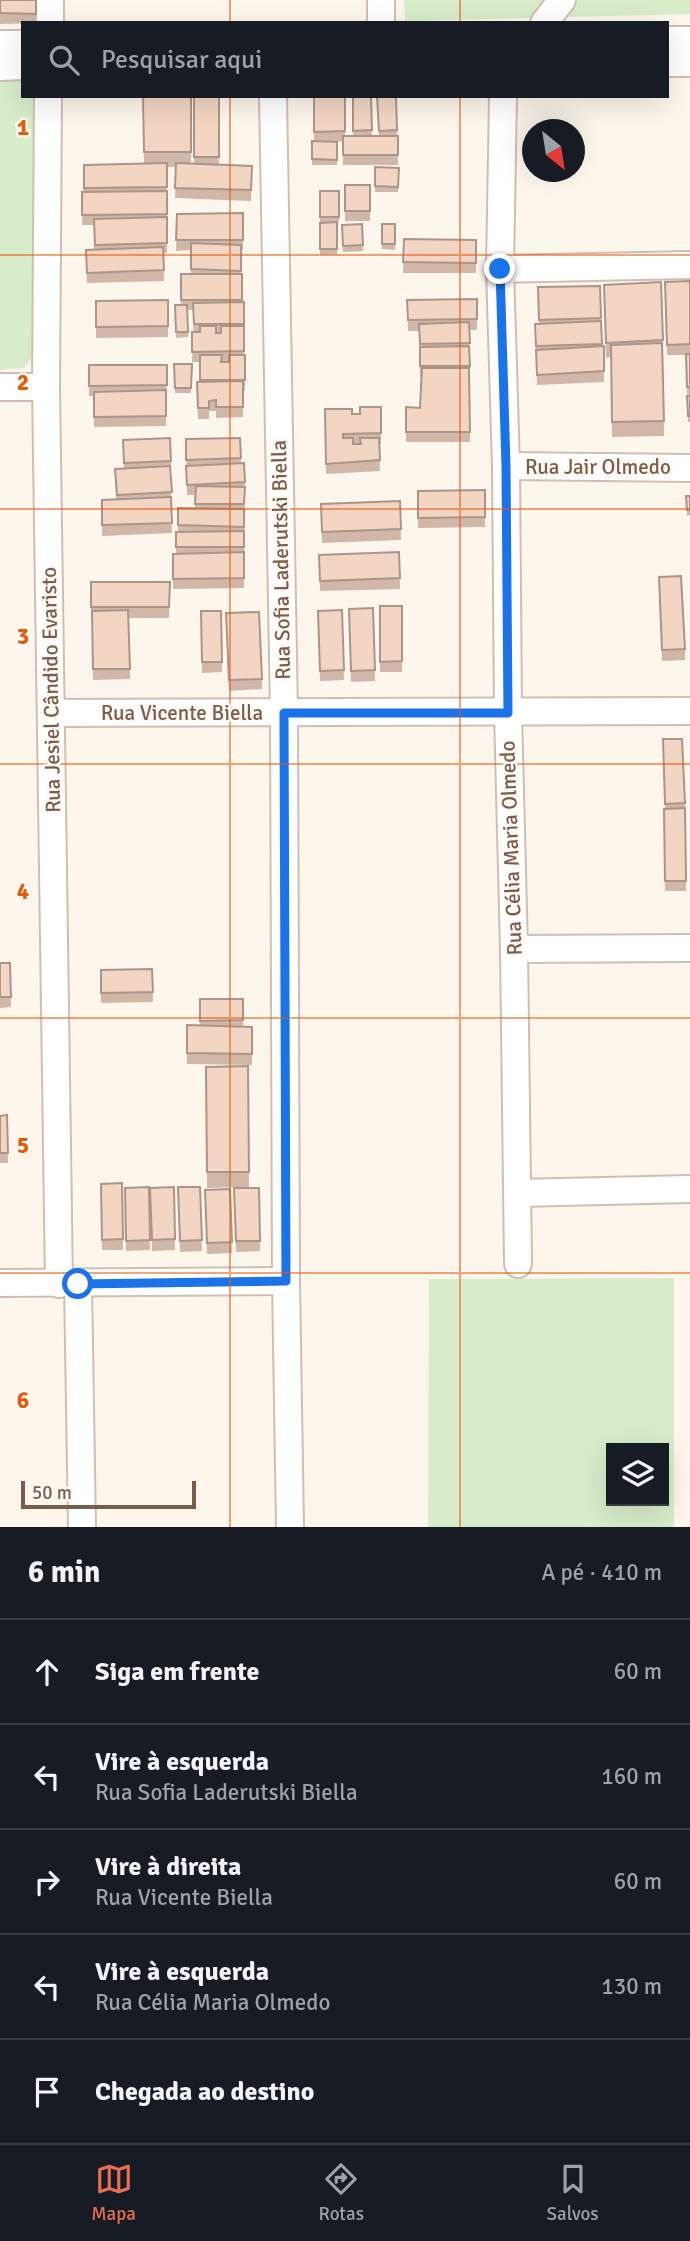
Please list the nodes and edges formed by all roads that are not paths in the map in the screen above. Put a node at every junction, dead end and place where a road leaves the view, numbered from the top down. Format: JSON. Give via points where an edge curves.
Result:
{"nodes":[{"id":1,"x":50,"y":0,"type":"edge"},
{"id":2,"x":381,"y":0,"type":"edge"},
{"id":3,"x":562,"y":0,"type":"edge"},
{"id":4,"x":50,"y":21,"type":"edge"},
{"id":5,"x":381,"y":21,"type":"edge"},
{"id":6,"x":546,"y":21,"type":"edge"},
{"id":7,"x":669,"y":40,"type":"edge"},
{"id":8,"x":690,"y":40,"type":"edge"},
{"id":9,"x":0,"y":44,"type":"edge"},
{"id":10,"x":21,"y":44,"type":"edge"},
{"id":11,"x":669,"y":63,"type":"edge"},
{"id":12,"x":690,"y":63,"type":"edge"},
{"id":13,"x":21,"y":66,"type":"edge"},
{"id":14,"x":0,"y":67,"type":"edge"},
{"id":15,"x":48,"y":98,"type":"edge"},
{"id":16,"x":273,"y":98,"type":"edge"},
{"id":17,"x":503,"y":98,"type":"edge"},
{"id":18,"x":690,"y":265,"type":"edge"},
{"id":19,"x":500,"y":269,"type":"junction"},
{"id":20,"x":0,"y":387,"type":"edge"},
{"id":21,"x":46,"y":387,"type":"junction"},
{"id":22,"x":506,"y":466,"type":"junction"},
{"id":23,"x":690,"y":468,"type":"edge"},
{"id":24,"x":690,"y":711,"type":"edge"},
{"id":25,"x":51,"y":713,"type":"junction"},
{"id":26,"x":284,"y":713,"type":"junction"},
{"id":27,"x":508,"y":713,"type":"junction"},
{"id":28,"x":690,"y":947,"type":"edge"},
{"id":29,"x":514,"y":949,"type":"junction"},
{"id":30,"x":690,"y":1189,"type":"edge"},
{"id":31,"x":517,"y":1194,"type":"junction"},
{"id":32,"x":519,"y":1264,"type":"dead end"},
{"id":33,"x":286,"y":1281,"type":"junction"},
{"id":34,"x":0,"y":1283,"type":"edge"},
{"id":35,"x":69,"y":1284,"type":"junction"},
{"id":36,"x":82,"y":1527,"type":"edge"},
{"id":37,"x":290,"y":1527,"type":"edge"}],
"edges":[{"from":1,"to":4,"type":"street"},
{"from":2,"to":5,"type":"street"},
{"from":3,"to":6,"type":"street"},
{"from":7,"to":8,"type":"street"},
{"from":9,"to":10,"type":"street"},
{"from":11,"to":12,"type":"street"},
{"from":13,"to":14,"type":"street"},
{"from":15,"to":21,"type":"street","name":"Rua Jesiel Cândido Evaristo"},
{"from":16,"to":26,"type":"street","name":"Rua Sofia Laderutski Biella"},
{"from":17,"to":19,"type":"street","name":"Rua Célia Maria Olmedo"},
{"from":18,"to":19,"type":"street"},
{"from":19,"to":22,"type":"street","name":"Rua Célia Maria Olmedo"},
{"from":20,"to":21,"type":"street"},
{"from":21,"to":25,"type":"street","name":"Rua Jesiel Cândido Evaristo"},
{"from":22,"to":23,"type":"street","name":"Rua Jair Olmedo"},
{"from":22,"to":27,"type":"street","name":"Rua Célia Maria Olmedo"},
{"from":24,"to":27,"type":"street","name":"Rua Vicente Biella"},
{"from":25,"to":26,"type":"street","name":"Rua Vicente Biella"},
{"from":25,"to":35,"type":"street","name":"Rua Jesiel Cândido Evaristo"},
{"from":26,"to":27,"type":"street","name":"Rua Vicente Biella"},
{"from":26,"to":33,"type":"street","name":"Rua Sofia Laderutski Biella"},
{"from":27,"to":29,"type":"street","name":"Rua Célia Maria Olmedo"},
{"from":28,"to":29,"type":"street"},
{"from":29,"to":31,"type":"street","name":"Rua Célia Maria Olmedo"},
{"from":30,"to":31,"type":"street"},
{"from":31,"to":32,"type":"street","name":"Rua Célia Maria Olmedo"},
{"from":33,"to":35,"type":"street"},
{"from":33,"to":37,"type":"street","name":"Rua Sofia Laderutski Biella"},
{"from":34,"to":35,"type":"street"},
{"from":35,"to":36,"type":"street","name":"Rua Jesiel Cândido Evaristo"}]}
